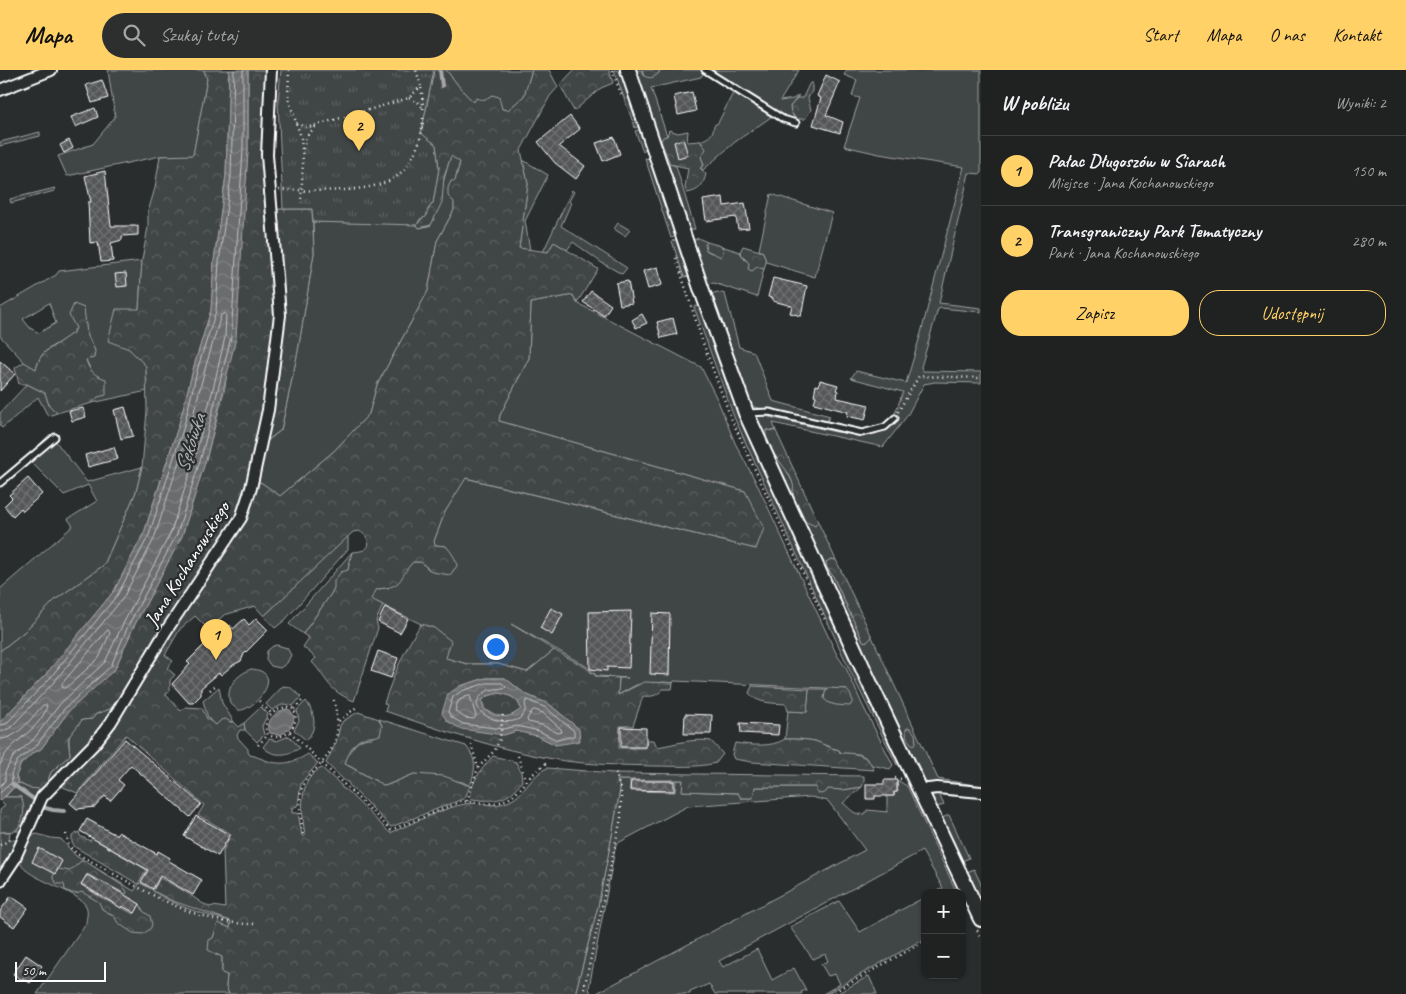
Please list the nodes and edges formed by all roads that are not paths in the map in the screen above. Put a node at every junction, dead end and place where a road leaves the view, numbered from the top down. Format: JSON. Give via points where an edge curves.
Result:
{"nodes":[{"id":1,"x":51,"y":70,"type":"edge"},
{"id":2,"x":271,"y":70,"type":"edge"},
{"id":3,"x":628,"y":70,"type":"edge"},
{"id":4,"x":705,"y":70,"type":"edge"},
{"id":5,"x":0,"y":90,"type":"edge"},
{"id":6,"x":796,"y":123,"type":"dead end"},
{"id":7,"x":746,"y":413,"type":"junction"},
{"id":8,"x":895,"y":418,"type":"road end"},
{"id":9,"x":55,"y":437,"type":"dead end"},
{"id":10,"x":0,"y":483,"type":"edge"},
{"id":11,"x":920,"y":790,"type":"junction"},
{"id":12,"x":981,"y":792,"type":"edge"},
{"id":13,"x":0,"y":880,"type":"edge"},
{"id":14,"x":981,"y":919,"type":"edge"}],
"edges":[{"from":1,"to":5,"type":"street"},
{"from":2,"to":13,"type":"street","name":"Jana Kochanowskiego","via":[[267,155],[280,315],[268,410],[241,518],[166,631],[112,722],[42,797],[14,860]]},
{"from":3,"to":7,"type":"main road"},
{"from":4,"to":6,"type":"lane","via":[[783,119]]},
{"from":7,"to":8,"type":"lane","via":[[768,412],[862,433],[885,427]]},
{"from":7,"to":11,"type":"main road"},
{"from":9,"to":10,"type":"lane"},
{"from":11,"to":12,"type":"street","via":[[937,788]]},
{"from":11,"to":14,"type":"main road"}]}
